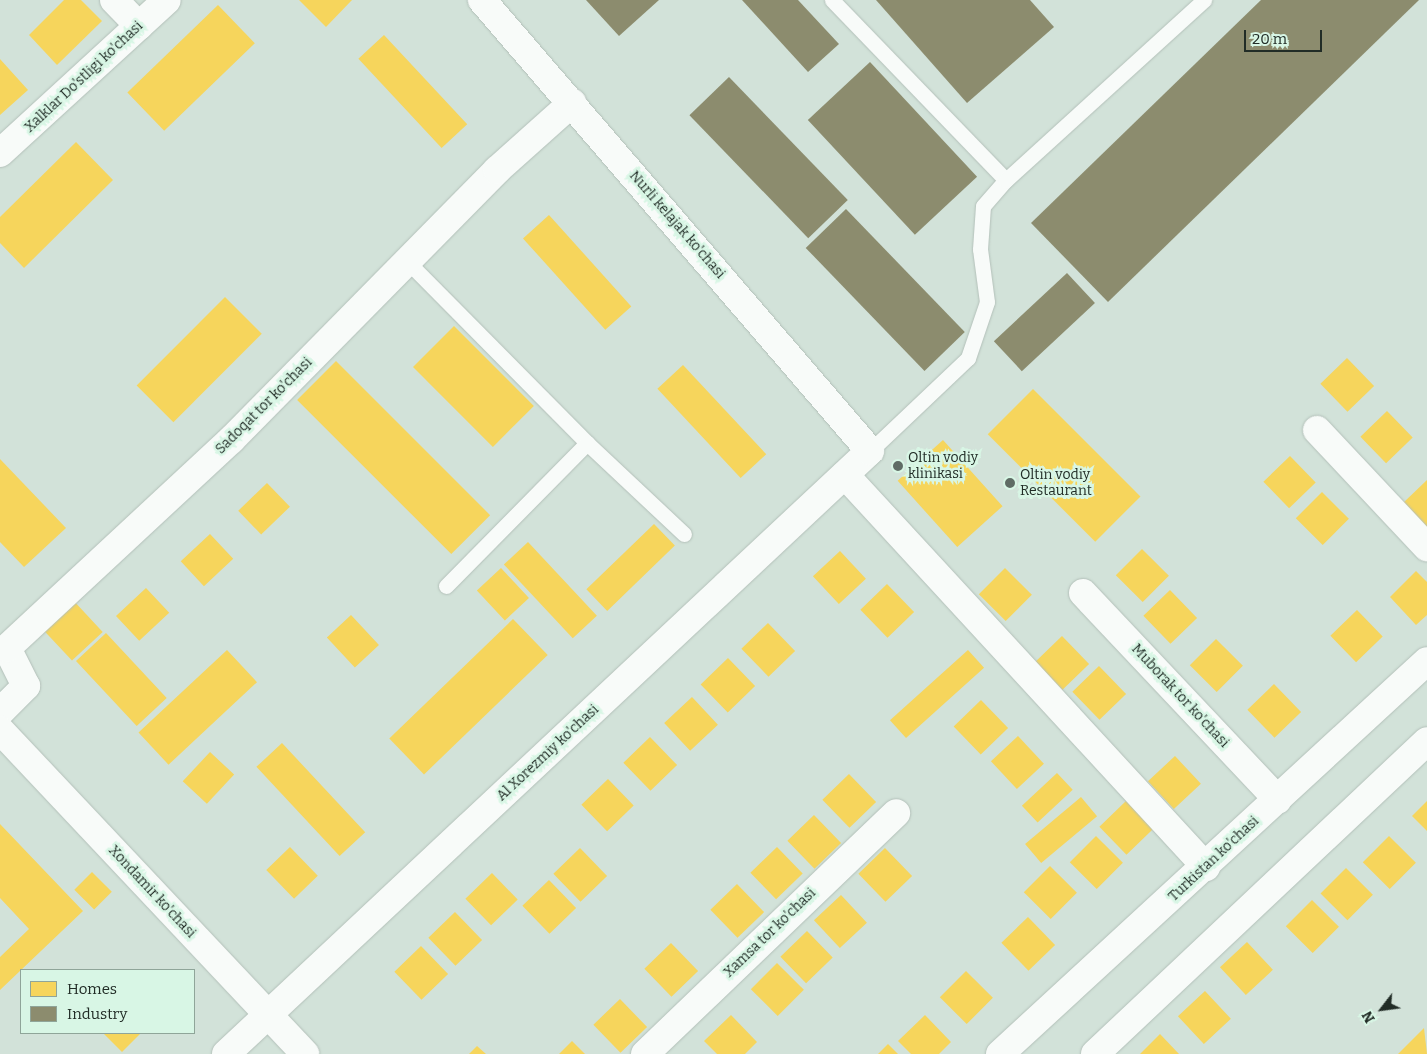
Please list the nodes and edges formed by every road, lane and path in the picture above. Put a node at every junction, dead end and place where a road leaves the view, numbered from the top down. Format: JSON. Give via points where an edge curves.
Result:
{"nodes":[{"id":1,"x":114,"y":0,"type":"edge"},
{"id":2,"x":167,"y":0,"type":"edge"},
{"id":3,"x":482,"y":0,"type":"edge"},
{"id":4,"x":832,"y":0,"type":"edge"},
{"id":5,"x":1204,"y":0,"type":"edge"},
{"id":6,"x":139,"y":26,"type":"junction"},
{"id":7,"x":572,"y":103,"type":"junction"},
{"id":8,"x":0,"y":153,"type":"edge"},
{"id":9,"x":1006,"y":180,"type":"junction"},
{"id":10,"x":407,"y":261,"type":"junction"},
{"id":11,"x":1317,"y":430,"type":"dead end"},
{"id":12,"x":587,"y":443,"type":"junction"},
{"id":13,"x":870,"y":451,"type":"junction"},
{"id":14,"x":845,"y":474,"type":"junction"},
{"id":15,"x":684,"y":534,"type":"dead end"},
{"id":16,"x":1427,"y":546,"type":"edge"},
{"id":17,"x":446,"y":586,"type":"dead end"},
{"id":18,"x":1083,"y":593,"type":"dead end"},
{"id":19,"x":1427,"y":661,"type":"edge"},
{"id":20,"x":0,"y":712,"type":"edge"},
{"id":21,"x":0,"y":730,"type":"edge"},
{"id":22,"x":1427,"y":741,"type":"edge"},
{"id":23,"x":1278,"y":800,"type":"junction"},
{"id":24,"x":896,"y":813,"type":"dead end"},
{"id":25,"x":1206,"y":867,"type":"junction"},
{"id":26,"x":268,"y":1015,"type":"junction"},
{"id":27,"x":226,"y":1054,"type":"edge"},
{"id":28,"x":305,"y":1054,"type":"edge"},
{"id":29,"x":645,"y":1054,"type":"edge"},
{"id":30,"x":1000,"y":1054,"type":"edge"},
{"id":31,"x":1095,"y":1054,"type":"edge"}],
"edges":[{"from":1,"to":6,"type":"street"},
{"from":2,"to":6,"type":"street","name":"Xalklar Do'stligi ko'chasi"},
{"from":3,"to":7,"type":"street","name":"Nurli kelajak ko'chasi"},
{"from":4,"to":9,"type":"lane"},
{"from":5,"to":9,"type":"lane"},
{"from":6,"to":8,"type":"street","name":"Xalklar Do'stligi ko'chasi"},
{"from":7,"to":10,"type":"street","name":"Sadoqat tor ko'chasi","via":[[496,170]]},
{"from":7,"to":13,"type":"street","name":"Nurli kelajak ko'chasi"},
{"from":9,"to":13,"type":"lane","via":[[983,206],[980,249],[987,302],[968,358]]},
{"from":10,"to":12,"type":"lane"},
{"from":10,"to":20,"type":"street","name":"Sadoqat tor ko'chasi","via":[[231,440],[7,648],[26,686]]},
{"from":11,"to":16,"type":"street"},
{"from":12,"to":15,"type":"lane"},
{"from":12,"to":17,"type":"lane"},
{"from":13,"to":14,"type":"street","name":"Al Xorezmiy ko'chasi"},
{"from":14,"to":25,"type":"street"},
{"from":14,"to":26,"type":"street","name":"Al Xorezmiy ko'chasi"},
{"from":18,"to":23,"type":"street","name":"Muborak tor ko'chasi"},
{"from":19,"to":23,"type":"street","name":"Turkistan ko'chasi"},
{"from":21,"to":26,"type":"street","name":"Xondamir ko'chasi"},
{"from":22,"to":31,"type":"street"},
{"from":23,"to":25,"type":"street","name":"Turkistan ko'chasi"},
{"from":24,"to":29,"type":"street","name":"Xamsa tor ko'chasi"},
{"from":25,"to":30,"type":"street","name":"Turkistan ko'chasi"},
{"from":26,"to":27,"type":"street","name":"Al Xorezmiy ko'chasi"},
{"from":26,"to":28,"type":"street","name":"Xondamir ko'chasi"}]}
